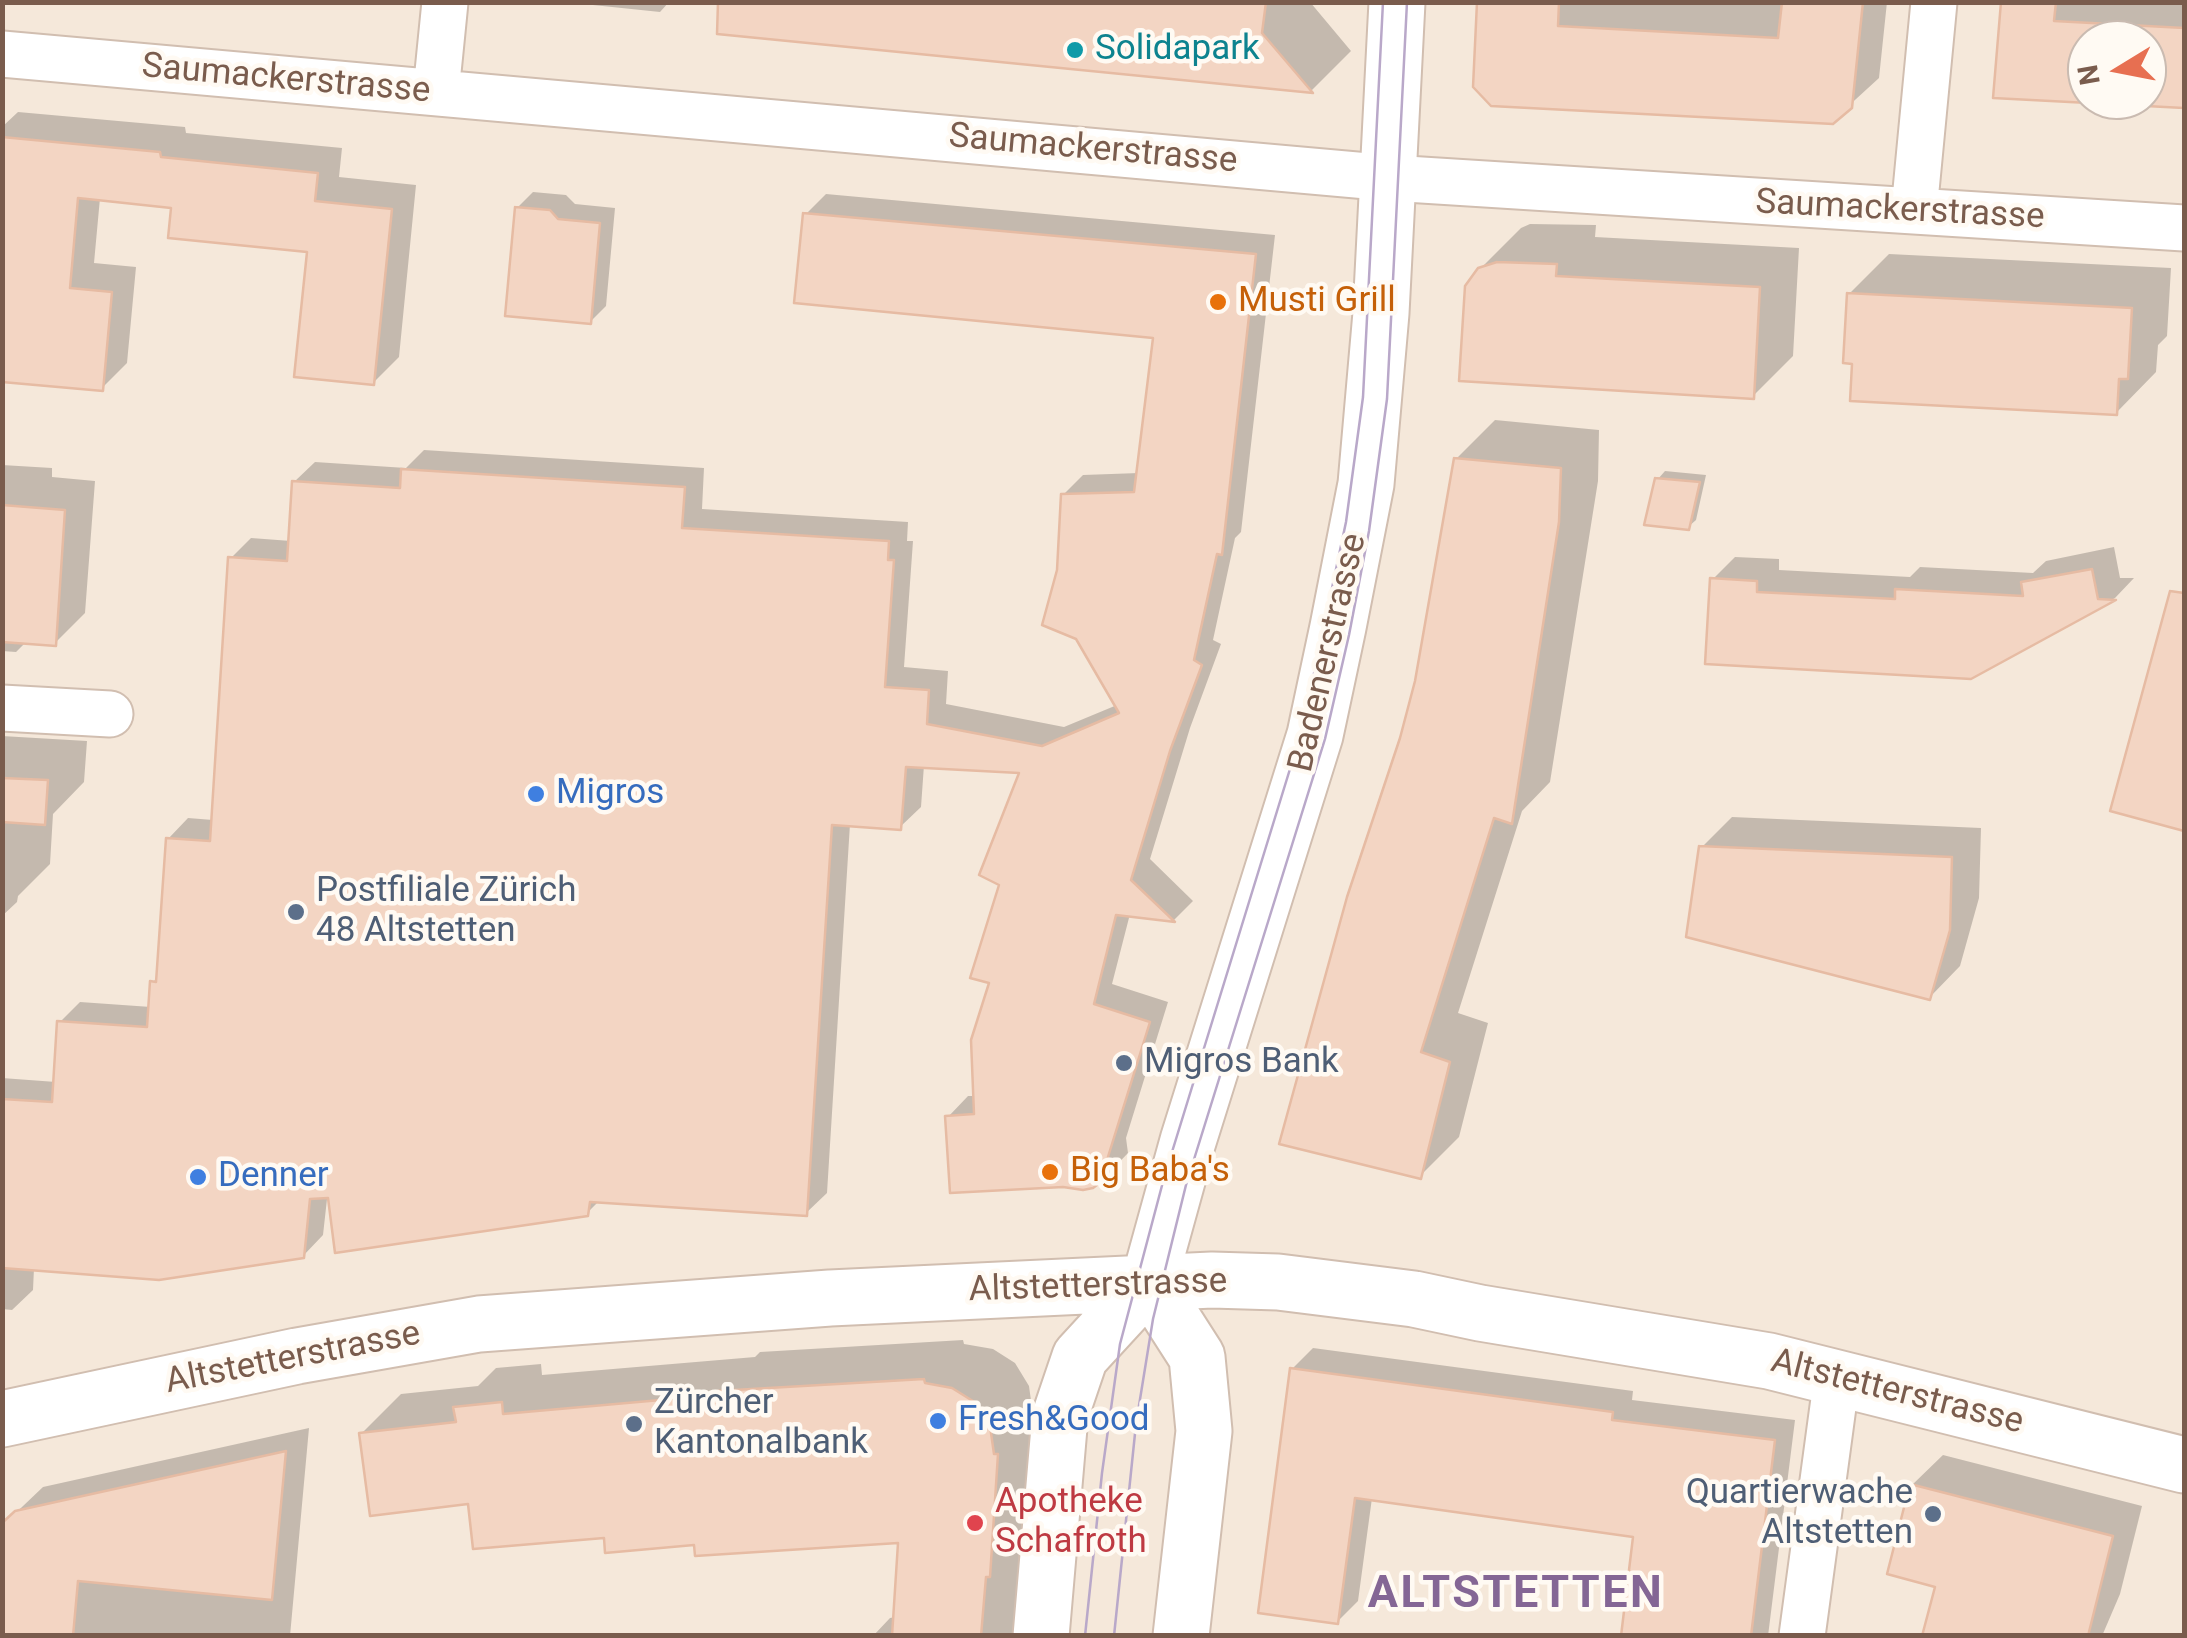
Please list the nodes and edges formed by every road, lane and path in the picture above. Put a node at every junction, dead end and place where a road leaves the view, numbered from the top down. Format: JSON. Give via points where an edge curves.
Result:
{"nodes":[{"id":1,"x":444,"y":2,"type":"edge"},
{"id":2,"x":1397,"y":2,"type":"edge"},
{"id":3,"x":1934,"y":2,"type":"edge"},
{"id":4,"x":2,"y":54,"type":"edge"},
{"id":5,"x":436,"y":92,"type":"junction"},
{"id":6,"x":1390,"y":178,"type":"junction"},
{"id":7,"x":1914,"y":211,"type":"junction"},
{"id":8,"x":2184,"y":228,"type":"edge"},
{"id":9,"x":2,"y":708,"type":"edge"},
{"id":10,"x":110,"y":714,"type":"dead end"},
{"id":11,"x":1149,"y":1282,"type":"junction"},
{"id":12,"x":1837,"y":1377,"type":"junction"},
{"id":13,"x":2,"y":1419,"type":"edge"},
{"id":14,"x":2184,"y":1465,"type":"edge"},
{"id":15,"x":1041,"y":1636,"type":"edge"},
{"id":16,"x":1181,"y":1636,"type":"edge"},
{"id":17,"x":1802,"y":1636,"type":"edge"}],
"edges":[{"from":1,"to":5,"type":"street"},
{"from":2,"to":6,"type":"street","name":"Badenerstrasse"},
{"from":3,"to":7,"type":"street"},
{"from":4,"to":5,"type":"street","name":"Saumackerstrasse"},
{"from":5,"to":6,"type":"street","name":"Saumackerstrasse"},
{"from":6,"to":7,"type":"street","name":"Saumackerstrasse"},
{"from":6,"to":11,"type":"street","name":"Badenerstrasse","via":[[1366,484],[1338,627],[1314,735]]},
{"from":7,"to":8,"type":"street","name":"Saumackerstrasse"},
{"from":9,"to":10,"type":"street"},
{"from":11,"to":12,"type":"street","name":"Altstetterstrasse","via":[[1278,1282],[1414,1299]]},
{"from":11,"to":13,"type":"street","name":"Altstetterstrasse","via":[[478,1324]]},
{"from":11,"to":15,"type":"street","name":"Badenerstrasse","via":[[1080,1357],[1060,1416]]},
{"from":11,"to":16,"type":"street","via":[[1196,1358],[1204,1431]]},
{"from":12,"to":14,"type":"street","name":"Altstetterstrasse"},
{"from":12,"to":17,"type":"street"}]}
